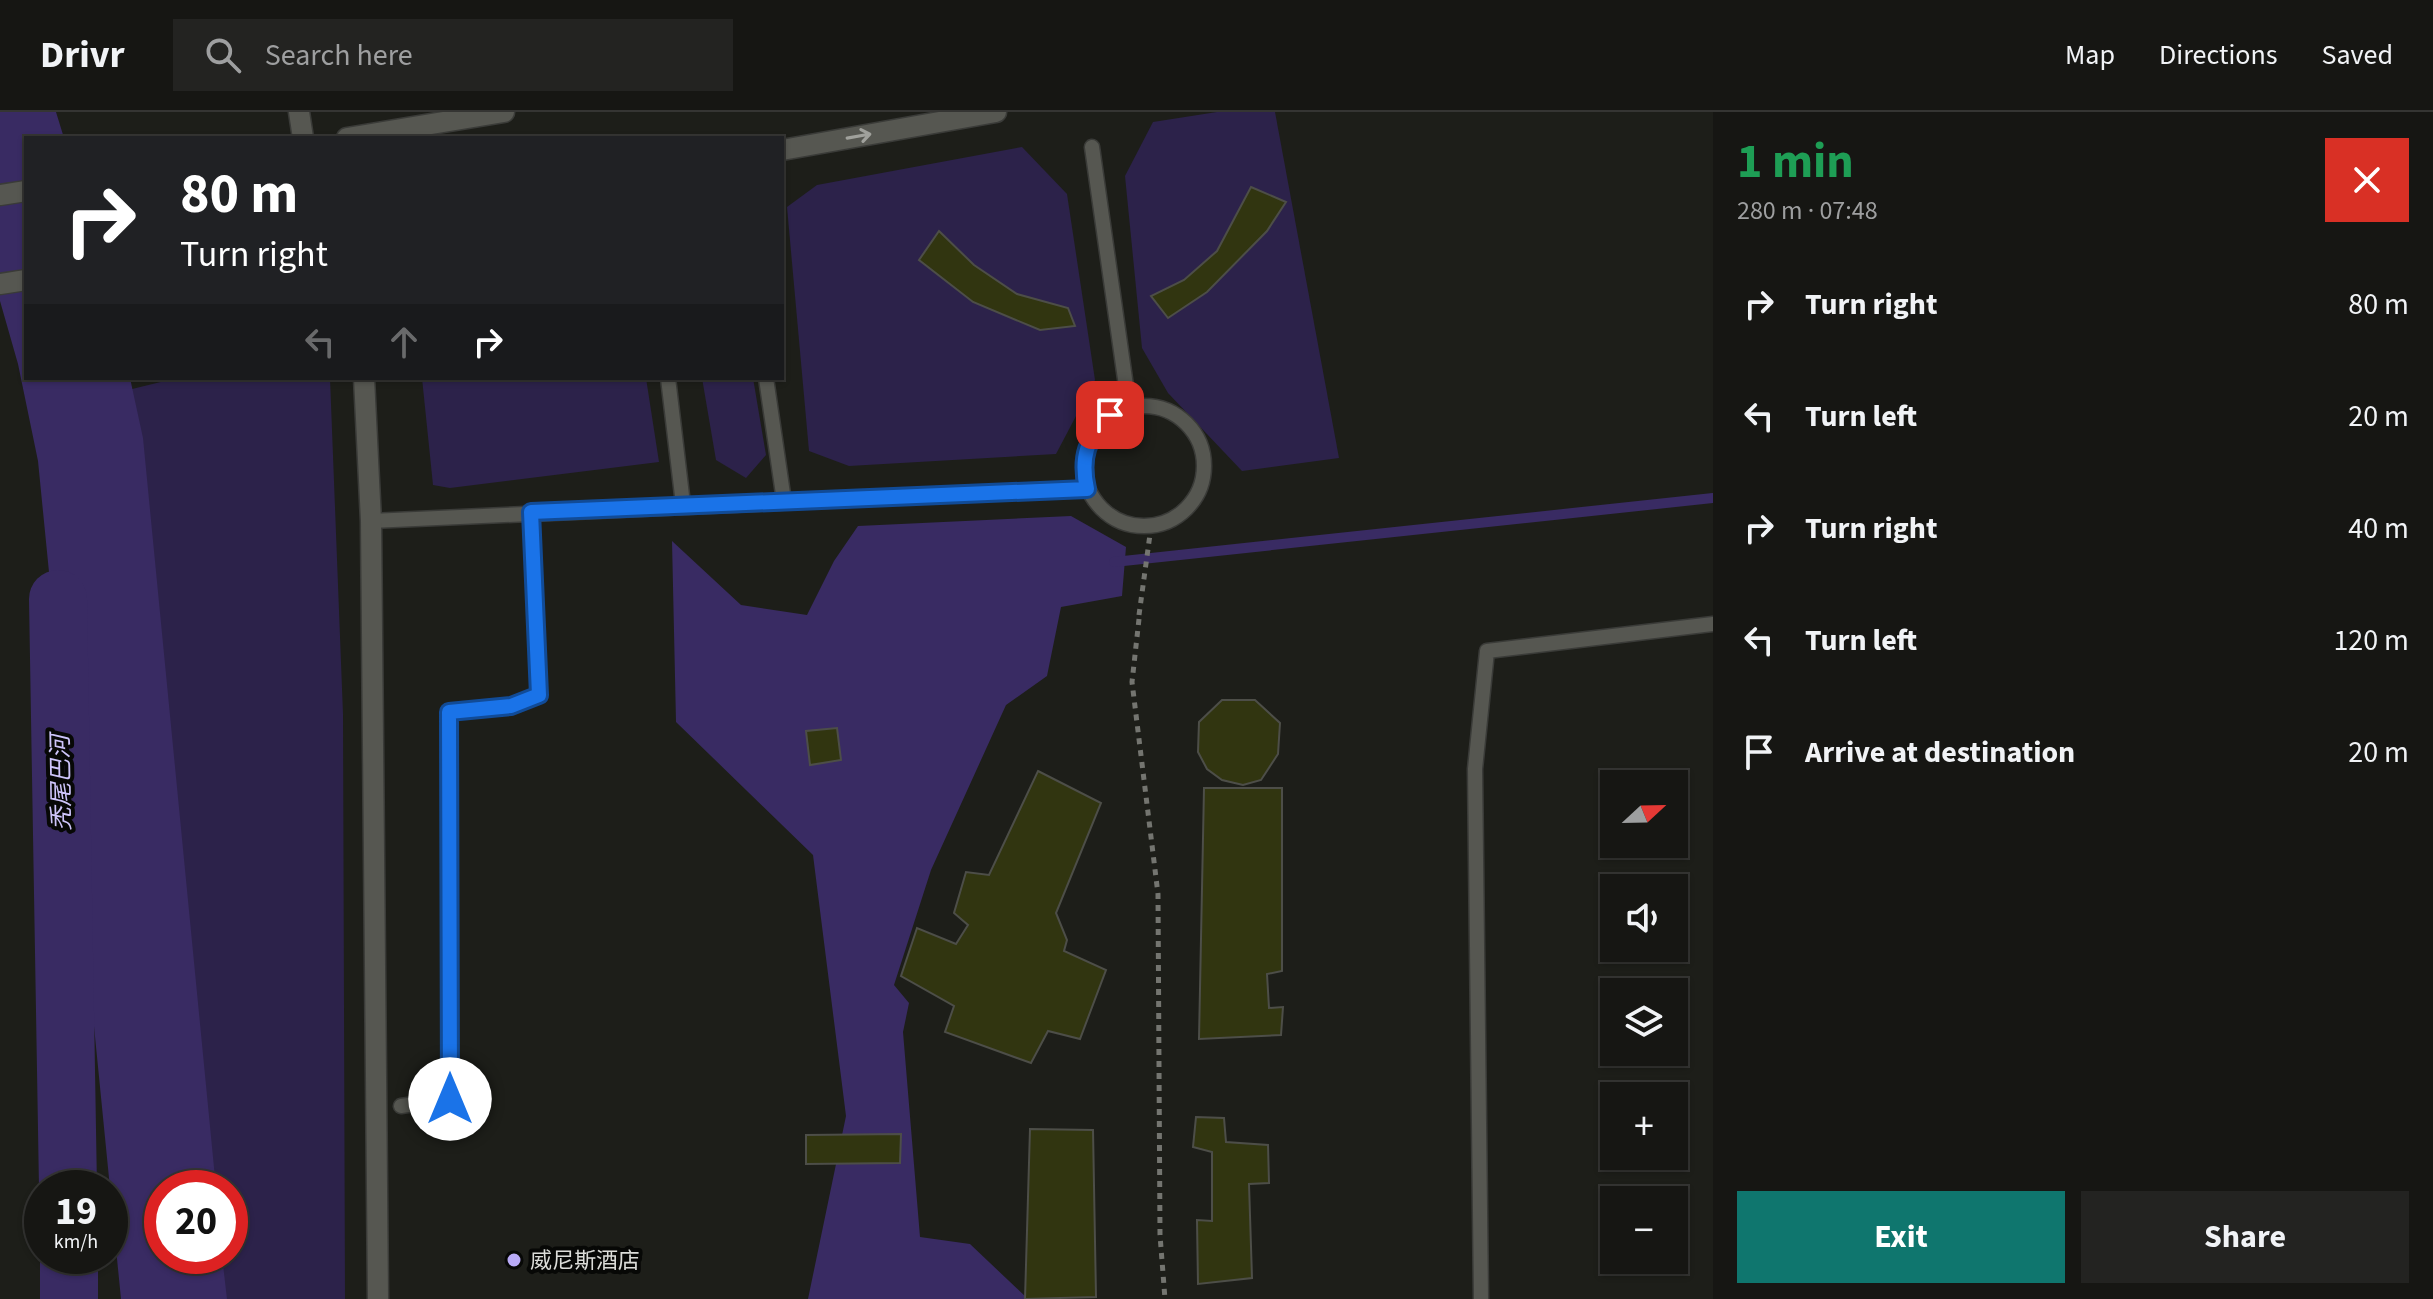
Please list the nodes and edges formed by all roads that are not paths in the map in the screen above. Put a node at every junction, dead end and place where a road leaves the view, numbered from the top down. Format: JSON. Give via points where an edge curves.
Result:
{"nodes":[{"id":1,"x":299,"y":112,"type":"edge"},
{"id":2,"x":504,"y":112,"type":"edge"},
{"id":3,"x":996,"y":112,"type":"edge"},
{"id":4,"x":303,"y":136,"type":"edge"},
{"id":5,"x":359,"y":136,"type":"edge"},
{"id":6,"x":1092,"y":147,"type":"dead end"},
{"id":7,"x":784,"y":150,"type":"edge"},
{"id":8,"x":24,"y":191,"type":"edge"},
{"id":9,"x":0,"y":195,"type":"edge"},
{"id":10,"x":24,"y":280,"type":"edge"},
{"id":11,"x":0,"y":284,"type":"edge"},
{"id":12,"x":364,"y":380,"type":"edge"},
{"id":13,"x":668,"y":380,"type":"edge"},
{"id":14,"x":766,"y":380,"type":"edge"},
{"id":15,"x":1129,"y":407,"type":"junction"},
{"id":16,"x":1087,"y":489,"type":"junction"},
{"id":17,"x":784,"y":501,"type":"junction"},
{"id":18,"x":683,"y":504,"type":"junction"},
{"id":19,"x":531,"y":512,"type":"junction"},
{"id":20,"x":371,"y":521,"type":"junction"},
{"id":21,"x":1713,"y":624,"type":"edge"},
{"id":22,"x":401,"y":1106,"type":"dead end"},
{"id":23,"x":378,"y":1299,"type":"edge"},
{"id":24,"x":1481,"y":1299,"type":"edge"}],
"edges":[{"from":1,"to":4,"type":"street"},
{"from":2,"to":5,"type":"street"},
{"from":7,"to":3,"type":"street","one_way":true},
{"from":6,"to":15,"type":"lane"},
{"from":8,"to":9,"type":"street"},
{"from":10,"to":11,"type":"street"},
{"from":12,"to":20,"type":"street"},
{"from":13,"to":18,"type":"lane"},
{"from":14,"to":17,"type":"lane"},
{"from":15,"to":16,"type":"lane","via":[[1110,415],[1090,439],[1083,468]]},
{"from":15,"to":16,"type":"lane","via":[[1158,407],[1184,420],[1197,436],[1204,455],[1198,494],[1186,510],[1151,527],[1113,519]]},
{"from":16,"to":17,"type":"lane"},
{"from":17,"to":18,"type":"lane"},
{"from":18,"to":19,"type":"lane"},
{"from":19,"to":20,"type":"lane"},
{"from":19,"to":22,"type":"lane","via":[[539,695],[511,706],[449,712],[450,1099]]},
{"from":20,"to":23,"type":"street"},
{"from":21,"to":24,"type":"lane","via":[[1487,651],[1475,769]]}]}
